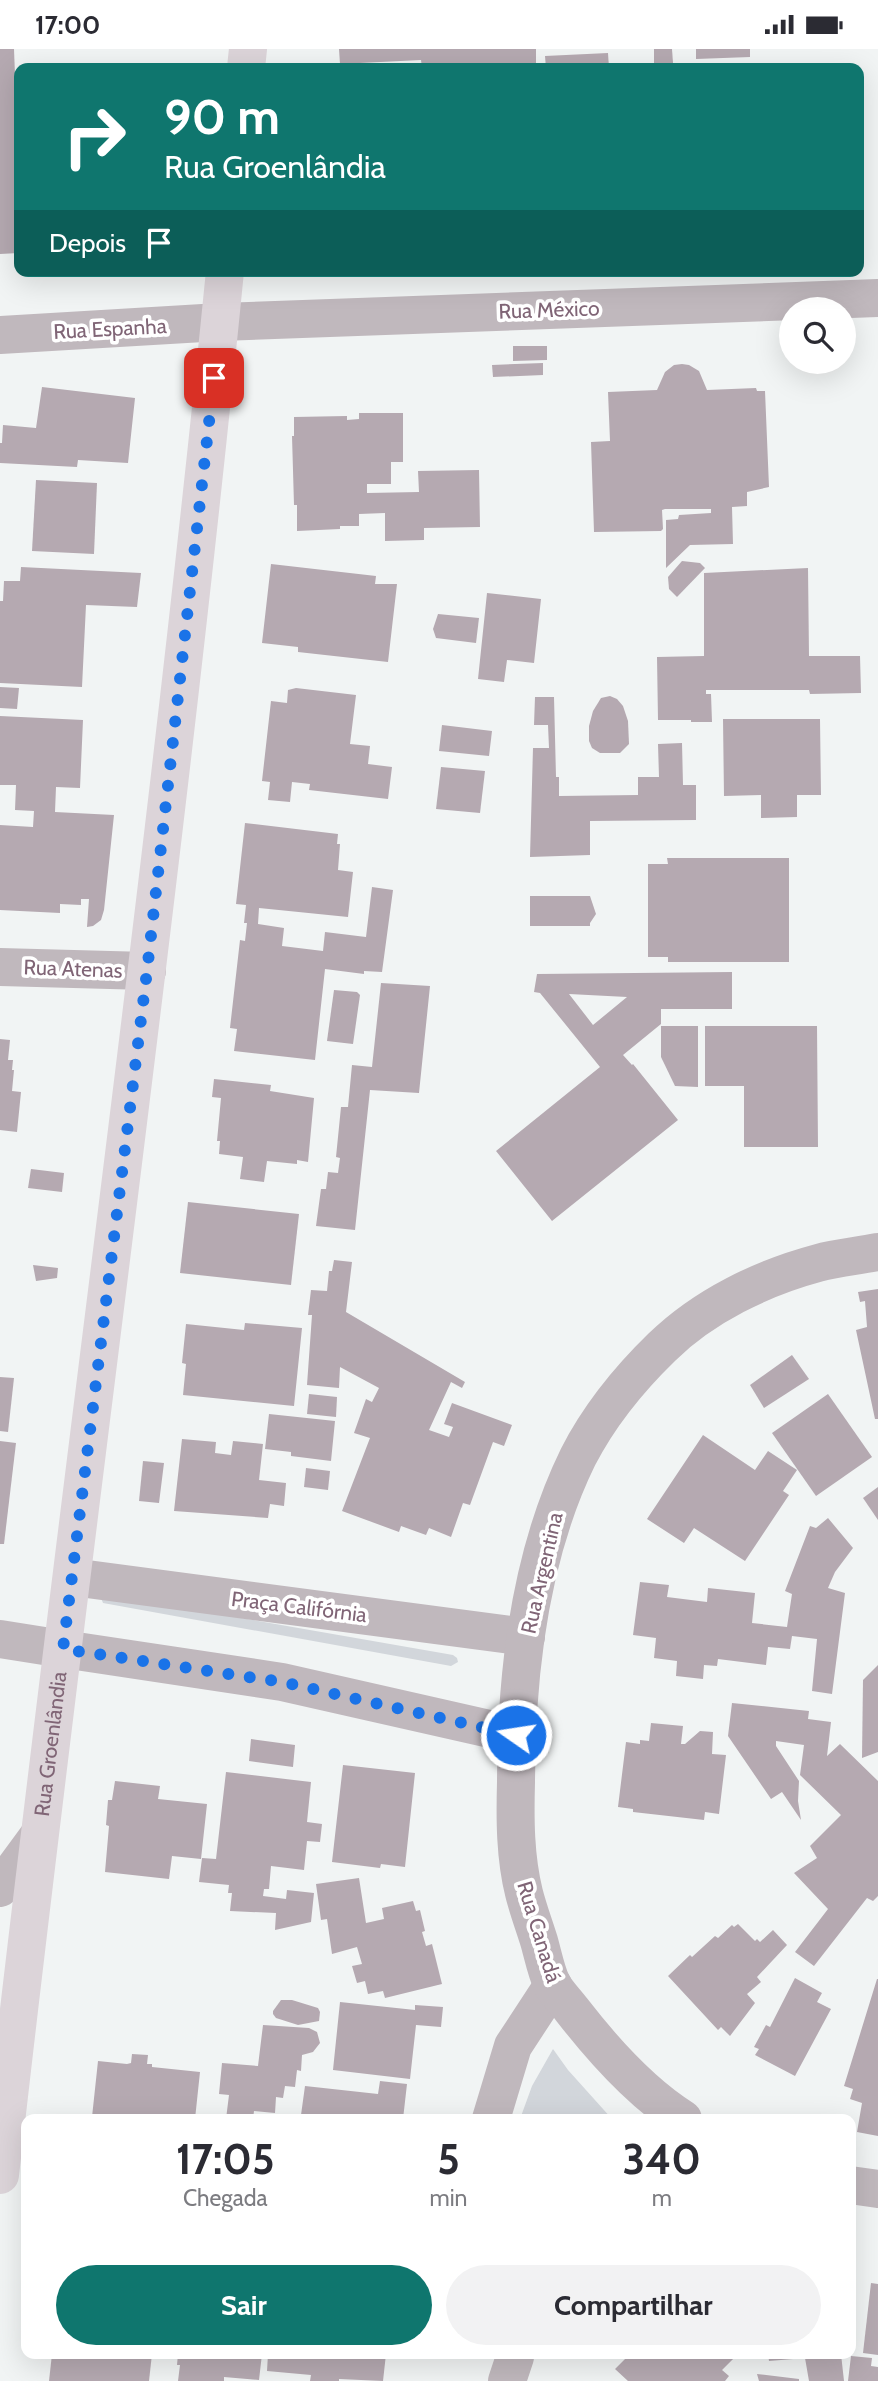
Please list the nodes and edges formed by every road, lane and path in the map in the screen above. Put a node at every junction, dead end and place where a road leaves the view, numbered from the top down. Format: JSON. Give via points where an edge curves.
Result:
{"nodes":[{"id":1,"x":224,"y":277,"type":"edge"},
{"id":2,"x":878,"y":298,"type":"edge"},
{"id":3,"x":220,"y":322,"type":"junction"},
{"id":4,"x":0,"y":335,"type":"edge"},
{"id":5,"x":0,"y":967,"type":"edge"},
{"id":6,"x":147,"y":971,"type":"junction"},
{"id":7,"x":878,"y":1252,"type":"edge"},
{"id":8,"x":72,"y":1577,"type":"junction"},
{"id":9,"x":526,"y":1637,"type":"junction"},
{"id":10,"x":0,"y":1639,"type":"edge"},
{"id":11,"x":63,"y":1649,"type":"junction"},
{"id":12,"x":516,"y":1735,"type":"junction"},
{"id":13,"x":39,"y":1835,"type":"junction"},
{"id":14,"x":0,"y":1888,"type":"edge"},
{"id":15,"x":553,"y":1985,"type":"junction"},
{"id":16,"x":493,"y":2114,"type":"edge"},
{"id":17,"x":677,"y":2114,"type":"edge"},
{"id":18,"x":1,"y":2165,"type":"edge"},
{"id":19,"x":856,"y":2186,"type":"edge"},
{"id":20,"x":878,"y":2189,"type":"edge"}],
"edges":[{"from":1,"to":3,"type":"main road","name":"Rua Groenlândia"},
{"from":2,"to":3,"type":"street","name":"Rua México"},
{"from":3,"to":4,"type":"street","name":"Rua Espanha"},
{"from":3,"to":6,"type":"main road","name":"Rua Groenlândia"},
{"from":5,"to":6,"type":"street","name":"Rua Atenas"},
{"from":6,"to":8,"type":"main road","name":"Rua Groenlândia"},
{"from":7,"to":9,"type":"street","name":"Rua Argentina","via":[[819,1263],[739,1293],[664,1345],[634,1376],[605,1412],[560,1498],[544,1545]]},
{"from":8,"to":9,"type":"street","name":"Praça Califórnia"},
{"from":8,"to":11,"type":"main road","name":"Rua Groenlândia"},
{"from":9,"to":12,"type":"street","name":"Rua Argentina"},
{"from":10,"to":11,"type":"street"},
{"from":11,"to":12,"type":"street","via":[[282,1682]]},
{"from":11,"to":13,"type":"main road","name":"Rua Groenlândia"},
{"from":12,"to":15,"type":"street","name":"Rua Canadá","via":[[515,1832],[524,1892]]},
{"from":13,"to":14,"type":"street"},
{"from":13,"to":18,"type":"main road","name":"Rua Groenlândia"},
{"from":15,"to":16,"type":"street","via":[[513,2046]]},
{"from":15,"to":17,"type":"street","name":"Rua Canadá","via":[[633,2078]]},
{"from":19,"to":20,"type":"street"}]}
